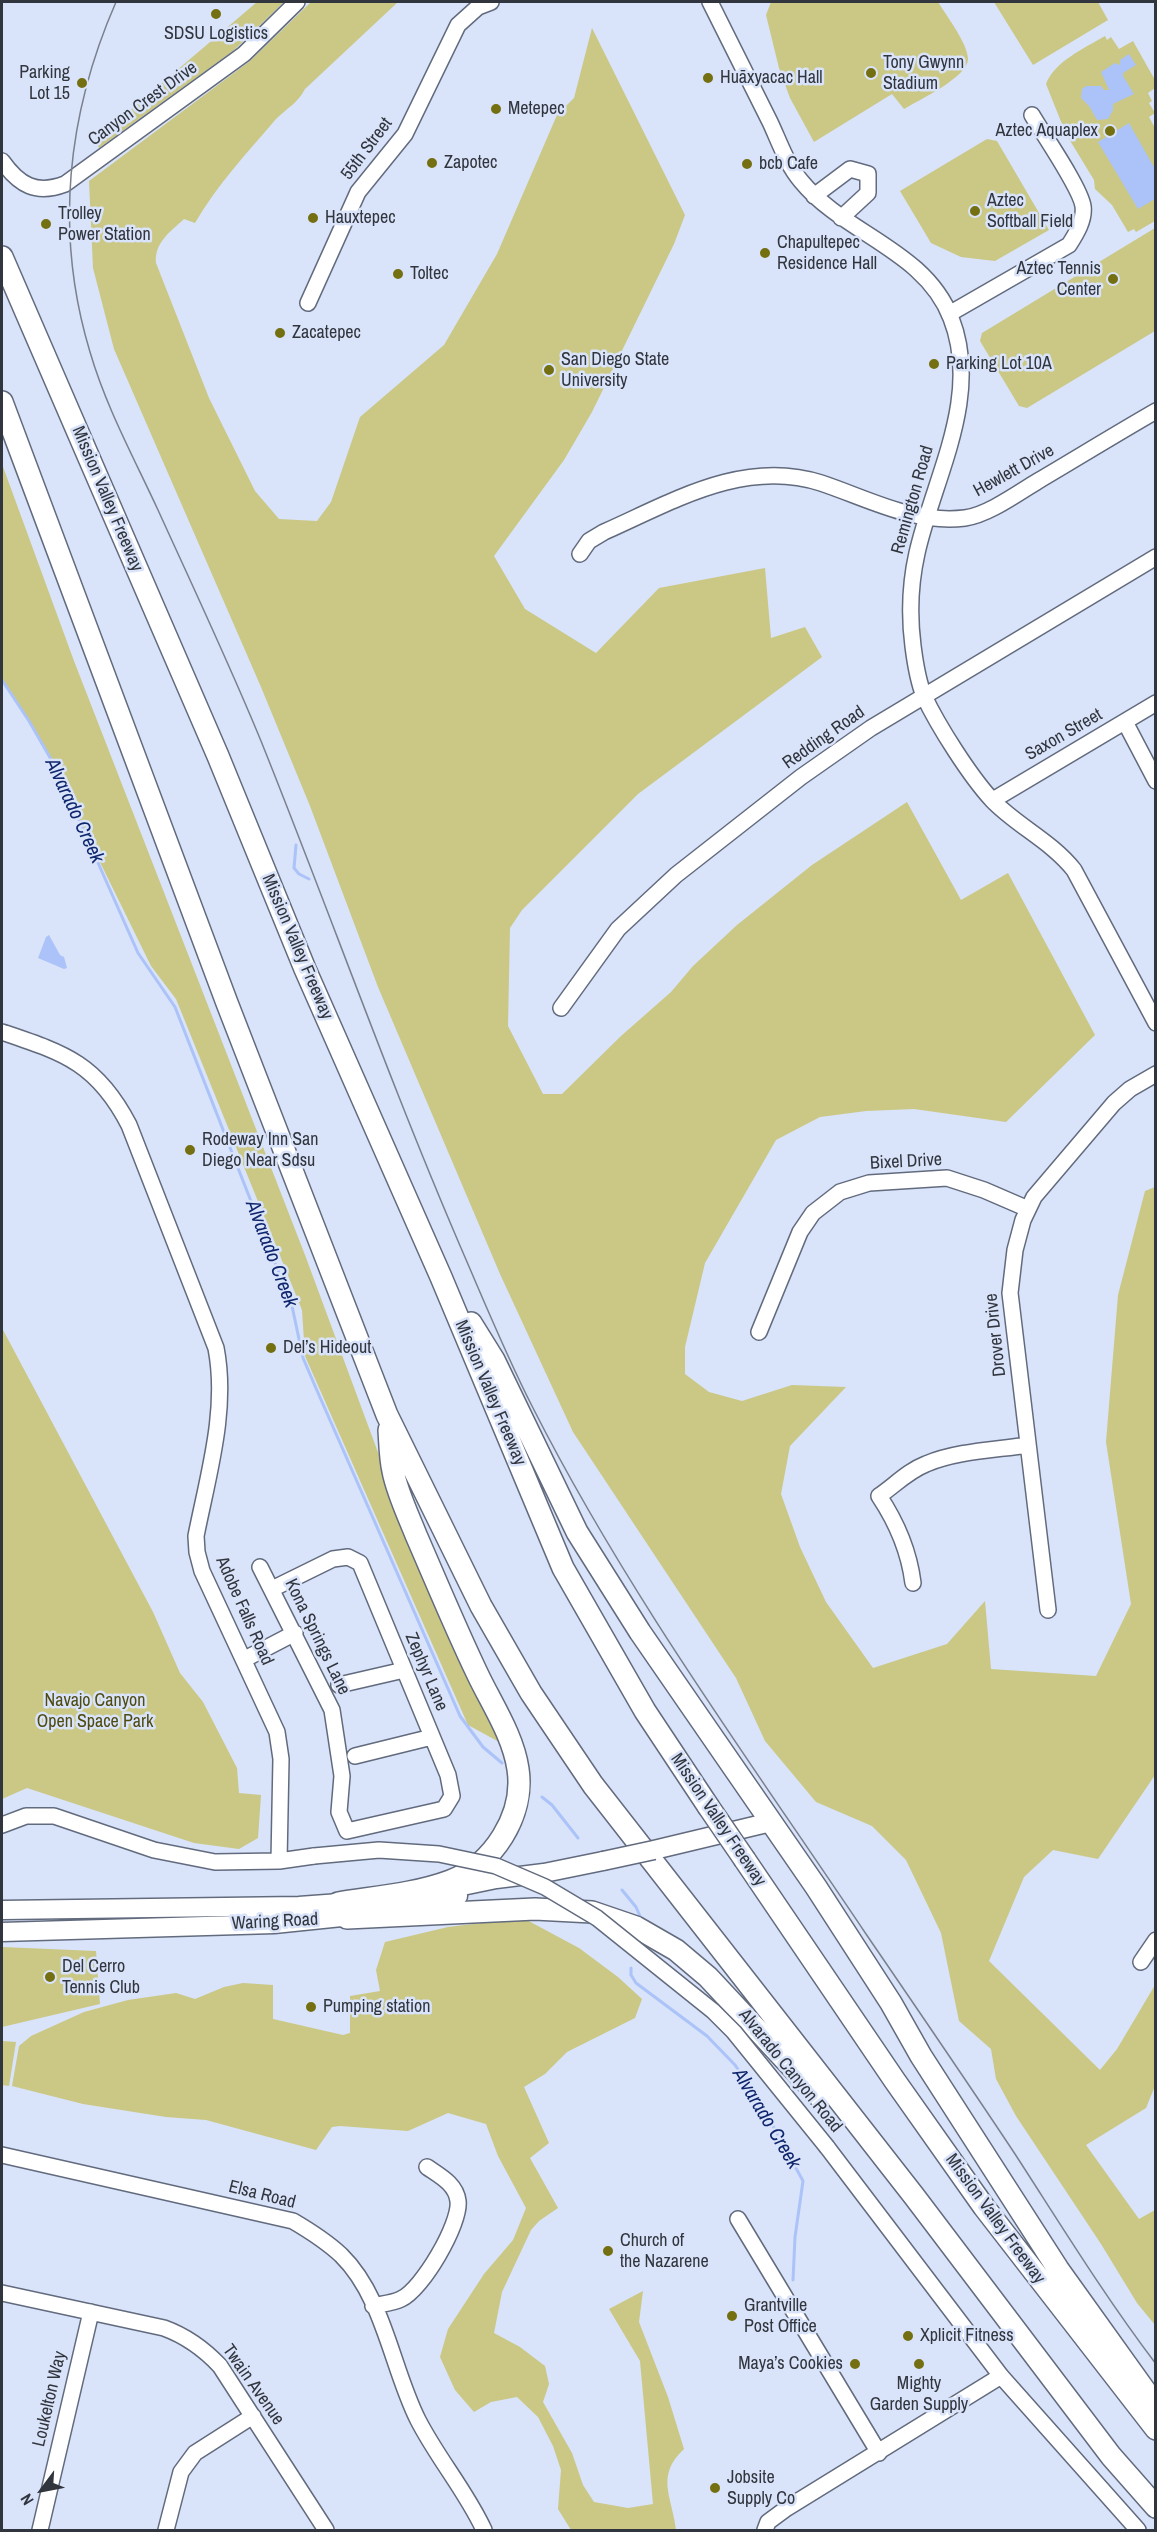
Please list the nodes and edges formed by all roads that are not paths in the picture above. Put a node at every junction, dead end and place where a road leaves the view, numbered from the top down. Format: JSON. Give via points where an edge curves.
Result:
{"nodes":[{"id":1,"x":297,"y":2,"type":"edge"},
{"id":2,"x":491,"y":2,"type":"edge"},
{"id":3,"x":710,"y":2,"type":"edge"},
{"id":4,"x":1032,"y":115,"type":"dead end"},
{"id":5,"x":2,"y":160,"type":"edge"},
{"id":6,"x":814,"y":196,"type":"junction"},
{"id":7,"x":841,"y":218,"type":"junction"},
{"id":8,"x":2,"y":256,"type":"edge"},
{"id":9,"x":308,"y":303,"type":"dead end"},
{"id":10,"x":949,"y":314,"type":"junction"},
{"id":11,"x":2,"y":402,"type":"edge"},
{"id":12,"x":1155,"y":411,"type":"edge"},
{"id":13,"x":927,"y":519,"type":"junction"},
{"id":14,"x":580,"y":554,"type":"dead end"},
{"id":15,"x":1155,"y":557,"type":"edge"},
{"id":16,"x":924,"y":695,"type":"junction"},
{"id":17,"x":1155,"y":703,"type":"edge"},
{"id":18,"x":1125,"y":722,"type":"junction"},
{"id":19,"x":1155,"y":781,"type":"edge"},
{"id":20,"x":993,"y":800,"type":"junction"},
{"id":21,"x":561,"y":1008,"type":"dead end"},
{"id":22,"x":1155,"y":1023,"type":"edge"},
{"id":23,"x":2,"y":1032,"type":"edge"},
{"id":24,"x":1155,"y":1074,"type":"edge"},
{"id":25,"x":1028,"y":1209,"type":"junction"},
{"id":26,"x":441,"y":1277,"type":"junction"},
{"id":27,"x":759,"y":1332,"type":"dead end"},
{"id":28,"x":387,"y":1414,"type":"junction"},
{"id":29,"x":1028,"y":1445,"type":"junction"},
{"id":30,"x":260,"y":1567,"type":"dead end"},
{"id":31,"x":913,"y":1583,"type":"dead end"},
{"id":32,"x":272,"y":1589,"type":"junction"},
{"id":33,"x":1048,"y":1610,"type":"dead end"},
{"id":34,"x":295,"y":1634,"type":"junction"},
{"id":35,"x":244,"y":1659,"type":"junction"},
{"id":36,"x":404,"y":1670,"type":"junction"},
{"id":37,"x":339,"y":1685,"type":"dead end"},
{"id":38,"x":432,"y":1737,"type":"junction"},
{"id":39,"x":355,"y":1756,"type":"dead end"},
{"id":40,"x":444,"y":1809,"type":"joint"},
{"id":41,"x":771,"y":1822,"type":"junction"},
{"id":42,"x":2,"y":1825,"type":"edge"},
{"id":43,"x":279,"y":1861,"type":"junction"},
{"id":44,"x":2,"y":1910,"type":"edge"},
{"id":45,"x":343,"y":1911,"type":"junction"},
{"id":46,"x":2,"y":1932,"type":"edge"},
{"id":47,"x":1155,"y":1940,"type":"edge"},
{"id":48,"x":1141,"y":1962,"type":"dead end"},
{"id":49,"x":2,"y":2155,"type":"edge"},
{"id":50,"x":427,"y":2167,"type":"dead end"},
{"id":51,"x":914,"y":2196,"type":"junction"},
{"id":52,"x":738,"y":2219,"type":"dead end"},
{"id":53,"x":2,"y":2293,"type":"edge"},
{"id":54,"x":374,"y":2306,"type":"junction"},
{"id":55,"x":91,"y":2312,"type":"junction"},
{"id":56,"x":1001,"y":2376,"type":"junction"},
{"id":57,"x":1155,"y":2406,"type":"edge"},
{"id":58,"x":253,"y":2416,"type":"junction"},
{"id":59,"x":1155,"y":2429,"type":"edge"},
{"id":60,"x":879,"y":2453,"type":"junction"},
{"id":61,"x":1155,"y":2507,"type":"edge"},
{"id":62,"x":40,"y":2530,"type":"edge"},
{"id":63,"x":166,"y":2530,"type":"edge"},
{"id":64,"x":326,"y":2530,"type":"edge"},
{"id":65,"x":484,"y":2530,"type":"edge"},
{"id":66,"x":765,"y":2530,"type":"edge"},
{"id":67,"x":1138,"y":2530,"type":"edge"}],
"edges":[{"from":1,"to":5,"type":"street","name":"Canyon Crest Drive","via":[[244,54],[65,184],[52,189],[28,186]]},
{"from":2,"to":9,"type":"street","name":"55th Street","via":[[478,7],[458,25],[405,135],[358,192]]},
{"from":3,"to":6,"type":"street","name":"Remington Road","via":[[790,163]]},
{"from":4,"to":10,"type":"street","via":[[1076,190],[1083,206],[1081,223],[1069,245]]},
{"from":6,"to":7,"type":"street","name":"Remington Road"},
{"from":6,"to":7,"type":"street","via":[[850,169],[868,174],[868,193]]},
{"from":7,"to":10,"type":"street","name":"Remington Road","via":[[925,276]]},
{"from":8,"to":26,"type":"highway","name":"Mission Valley Freeway","via":[[218,756],[305,969]]},
{"from":10,"to":13,"type":"street","name":"Remington Road","via":[[963,373],[960,401]]},
{"from":11,"to":28,"type":"highway","via":[[227,1003]]},
{"from":12,"to":13,"type":"street","name":"Hewlett Drive","via":[[1001,504],[968,518]]},
{"from":13,"to":14,"type":"street","name":"Hewlett Drive","via":[[818,482],[750,476],[708,486],[604,531],[589,541]]},
{"from":13,"to":16,"type":"street","name":"Remington Road","via":[[913,575],[910,615],[914,656]]},
{"from":15,"to":16,"type":"street","name":"Redding Road"},
{"from":16,"to":20,"type":"street","name":"Remington Road"},
{"from":16,"to":21,"type":"street","name":"Redding Road","via":[[801,777],[676,875],[618,929]]},
{"from":17,"to":18,"type":"street","name":"Saxon Street"},
{"from":18,"to":19,"type":"street"},
{"from":18,"to":20,"type":"street","name":"Saxon Street"},
{"from":20,"to":22,"type":"street","name":"Remington Road","via":[[1074,870]]},
{"from":23,"to":35,"type":"street","name":"Adobe Falls Road","via":[[71,1058],[95,1075],[118,1102],[206,1322],[216,1348],[217,1435],[196,1536],[197,1552],[202,1571]]},
{"from":24,"to":25,"type":"street","name":"Drover Drive","via":[[1114,1103],[1042,1185]]},
{"from":25,"to":27,"type":"street","name":"Bixel Drive","via":[[947,1178],[849,1188],[822,1205],[806,1222]]},
{"from":25,"to":29,"type":"street","name":"Drover Drive","via":[[1015,1250],[1010,1293]]},
{"from":26,"to":41,"type":"highway","via":[[494,1359],[577,1532],[640,1632]]},
{"from":26,"to":59,"type":"highway","name":"Mission Valley Freeway","bridge":true,"via":[[563,1568],[645,1712],[984,2207]]},
{"from":28,"to":45,"type":"highway","via":[[393,1472],[460,1638],[512,1748],[519,1786],[507,1830],[492,1852],[472,1869],[451,1881]]},
{"from":28,"to":51,"type":"highway","via":[[481,1606],[574,1758]]},
{"from":29,"to":31,"type":"street","via":[[925,1464],[879,1496],[903,1539]]},
{"from":29,"to":33,"type":"street","name":"Drover Drive"},
{"from":30,"to":32,"type":"street","name":"Kona Springs Lane"},
{"from":32,"to":34,"type":"street","name":"Kona Springs Lane"},
{"from":32,"to":36,"type":"street","name":"Zephyr Lane","via":[[333,1559],[348,1557],[360,1563]]},
{"from":34,"to":35,"type":"street"},
{"from":34,"to":40,"type":"street","name":"Kona Springs Lane","via":[[332,1710],[342,1776],[339,1812],[347,1831]]},
{"from":35,"to":43,"type":"street","name":"Adobe Falls Road","via":[[280,1744]]},
{"from":36,"to":37,"type":"street"},
{"from":36,"to":38,"type":"street","name":"Zephyr Lane"},
{"from":38,"to":39,"type":"street"},
{"from":38,"to":40,"type":"street","name":"Zephyr Lane","via":[[452,1796]]},
{"from":41,"to":45,"type":"main road","name":"Waring Road","bridge":true,"via":[[603,1861]]},
{"from":41,"to":57,"type":"highway","via":[[891,2003],[1059,2270]]},
{"from":42,"to":43,"type":"street","via":[[26,1816],[54,1816],[186,1858],[214,1862]]},
{"from":43,"to":56,"type":"street","name":"Alvarado Canyon Road","bridge":true,"via":[[379,1850],[439,1854],[496,1866],[545,1887],[597,1918],[734,2032]]},
{"from":44,"to":45,"type":"main road","name":"Waring Road"},
{"from":45,"to":46,"type":"main road","name":"Waring Road","via":[[274,1924]]},
{"from":45,"to":51,"type":"highway","via":[[592,1912],[636,1927],[676,1950],[708,1977]]},
{"from":47,"to":48,"type":"street"},
{"from":49,"to":54,"type":"street","name":"Elsa Road","via":[[293,2221],[343,2257]]},
{"from":50,"to":54,"type":"street","via":[[450,2183],[458,2200],[456,2221],[418,2286],[401,2300]]},
{"from":51,"to":61,"type":"highway","via":[[1111,2456]]},
{"from":52,"to":60,"type":"street"},
{"from":53,"to":55,"type":"street","name":"Twain Avenue"},
{"from":54,"to":65,"type":"street","name":"Elsa Road","via":[[418,2420]]},
{"from":55,"to":58,"type":"street","name":"Twain Avenue","via":[[180,2334],[220,2366]]},
{"from":55,"to":62,"type":"street","name":"Loukelton Way"},
{"from":56,"to":60,"type":"street"},
{"from":56,"to":67,"type":"street","name":"Alvarado Canyon Road"},
{"from":58,"to":63,"type":"street","via":[[195,2452],[181,2472]]},
{"from":58,"to":64,"type":"street","name":"Twain Avenue"},
{"from":60,"to":66,"type":"street","via":[[782,2511],[768,2522]]}]}
